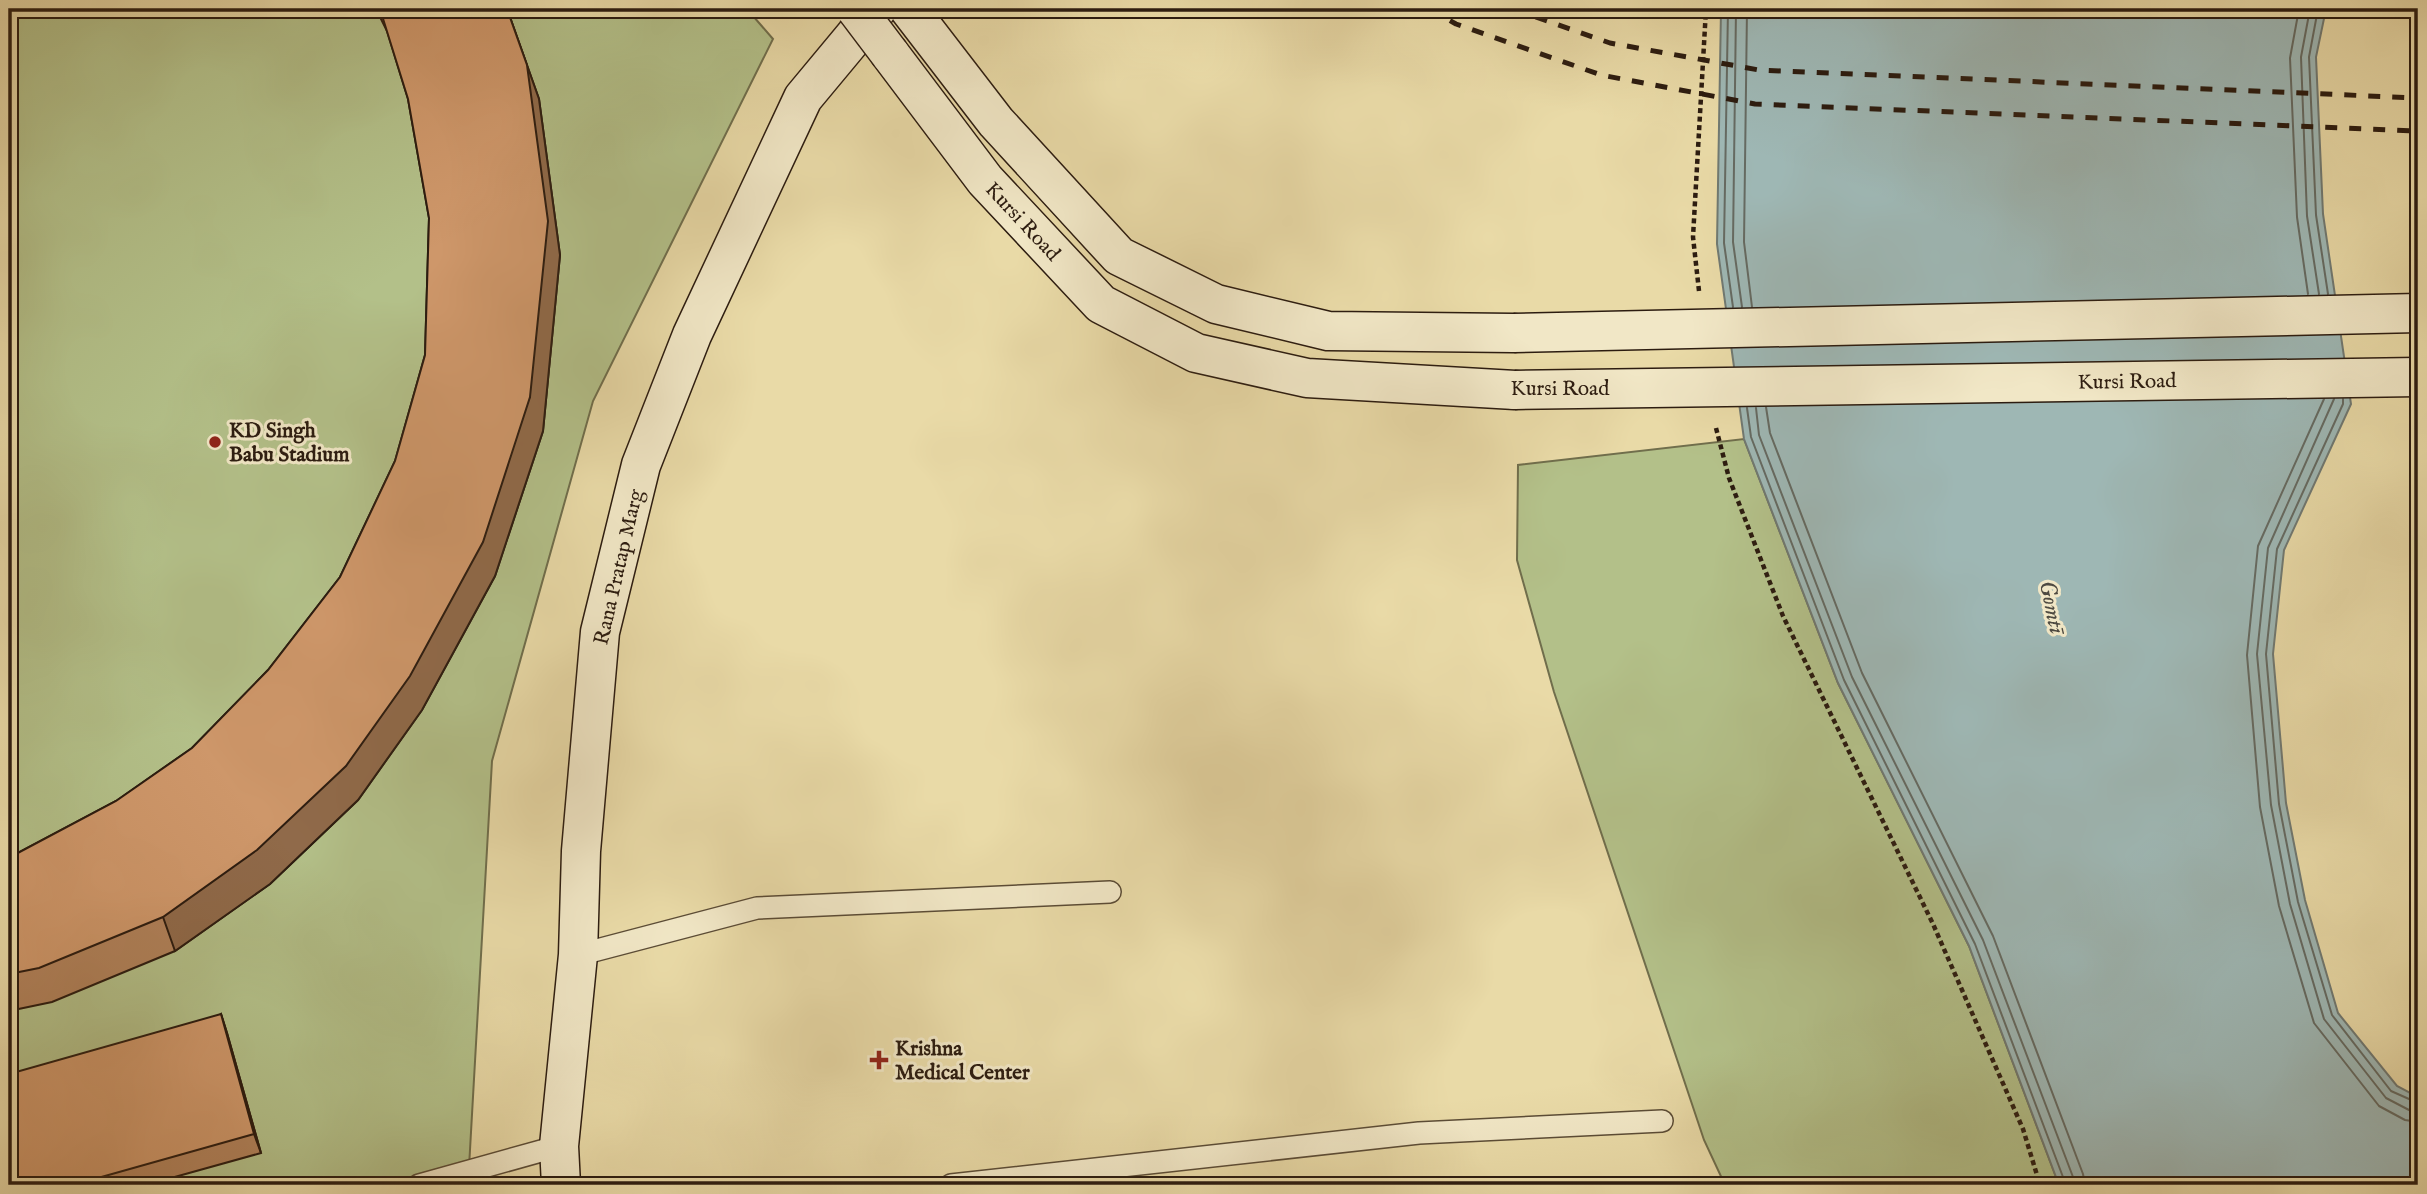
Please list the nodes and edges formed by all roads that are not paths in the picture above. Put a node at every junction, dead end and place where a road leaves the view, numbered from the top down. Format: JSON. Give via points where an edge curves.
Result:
{"nodes":[{"id":1,"x":856,"y":9,"type":"edge"},
{"id":2,"x":877,"y":9,"type":"edge"},
{"id":3,"x":916,"y":18,"type":"edge"},
{"id":4,"x":2418,"y":313,"type":"edge"},
{"id":5,"x":2418,"y":377,"type":"edge"},
{"id":6,"x":1110,"y":892,"type":"dead end"},
{"id":7,"x":578,"y":955,"type":"junction"},
{"id":8,"x":1662,"y":1121,"type":"dead end"},
{"id":9,"x":559,"y":1146,"type":"junction"},
{"id":10,"x":419,"y":1185,"type":"edge"},
{"id":11,"x":561,"y":1185,"type":"edge"},
{"id":12,"x":951,"y":1185,"type":"edge"}],
"edges":[{"from":1,"to":5,"type":"main road","name":"Kursi Road","bridge":true,"via":[[985,180],[1101,304],[1196,353],[1307,378],[1515,390]]},
{"from":2,"to":7,"type":"main road","name":"Rana Pratap Marg","via":[[803,99],[692,335],[642,465],[600,632],[581,851]]},
{"from":3,"to":4,"type":"main road","bridge":true,"via":[[996,122],[1119,256],[1216,304],[1328,331],[1514,333]]},
{"from":6,"to":7,"type":"lane","via":[[757,908]]},
{"from":7,"to":9,"type":"main road","name":"Rana Pratap Marg"},
{"from":8,"to":12,"type":"lane","via":[[1419,1133]]},
{"from":9,"to":10,"type":"lane"},
{"from":9,"to":11,"type":"main road","name":"Rana Pratap Marg"}]}
